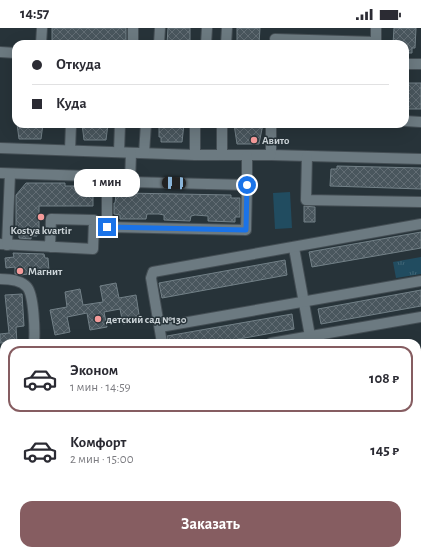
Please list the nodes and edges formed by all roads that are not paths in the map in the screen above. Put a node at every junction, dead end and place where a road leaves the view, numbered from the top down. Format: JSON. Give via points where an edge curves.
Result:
{"nodes":[{"id":1,"x":42,"y":28,"type":"edge"},
{"id":2,"x":133,"y":28,"type":"edge"},
{"id":3,"x":160,"y":28,"type":"edge"},
{"id":4,"x":206,"y":28,"type":"edge"},
{"id":5,"x":227,"y":28,"type":"edge"},
{"id":6,"x":275,"y":28,"type":"edge"},
{"id":7,"x":376,"y":28,"type":"edge"},
{"id":8,"x":41,"y":40,"type":"edge"},
{"id":9,"x":133,"y":40,"type":"edge"},
{"id":10,"x":159,"y":40,"type":"edge"},
{"id":11,"x":206,"y":40,"type":"edge"},
{"id":12,"x":226,"y":40,"type":"edge"},
{"id":13,"x":275,"y":40,"type":"edge"},
{"id":14,"x":376,"y":40,"type":"edge"},
{"id":15,"x":0,"y":52,"type":"edge"},
{"id":16,"x":12,"y":53,"type":"edge"},
{"id":17,"x":409,"y":64,"type":"edge"},
{"id":18,"x":421,"y":64,"type":"edge"},
{"id":19,"x":409,"y":121,"type":"edge"},
{"id":20,"x":421,"y":122,"type":"edge"},
{"id":21,"x":71,"y":128,"type":"edge"},
{"id":22,"x":120,"y":128,"type":"edge"},
{"id":23,"x":146,"y":128,"type":"edge"},
{"id":24,"x":195,"y":128,"type":"edge"},
{"id":25,"x":222,"y":128,"type":"edge"},
{"id":26,"x":271,"y":128,"type":"edge"},
{"id":27,"x":0,"y":148,"type":"edge"},
{"id":28,"x":70,"y":150,"type":"junction"},
{"id":29,"x":119,"y":152,"type":"junction"},
{"id":30,"x":131,"y":152,"type":"junction"},
{"id":31,"x":144,"y":153,"type":"junction"},
{"id":32,"x":195,"y":155,"type":"junction"},
{"id":33,"x":222,"y":155,"type":"junction"},
{"id":34,"x":271,"y":155,"type":"junction"},
{"id":35,"x":247,"y":156,"type":"junction"},
{"id":36,"x":307,"y":156,"type":"junction"},
{"id":37,"x":421,"y":159,"type":"edge"},
{"id":38,"x":5,"y":174,"type":"edge"},
{"id":39,"x":88,"y":176,"type":"dead end"},
{"id":40,"x":130,"y":182,"type":"junction"},
{"id":41,"x":247,"y":185,"type":"junction"},
{"id":42,"x":421,"y":202,"type":"edge"},
{"id":43,"x":421,"y":224,"type":"edge"},
{"id":44,"x":3,"y":245,"type":"edge"},
{"id":45,"x":50,"y":247,"type":"junction"},
{"id":46,"x":294,"y":248,"type":"junction"},
{"id":47,"x":0,"y":279,"type":"edge"},
{"id":48,"x":421,"y":281,"type":"edge"},
{"id":49,"x":304,"y":301,"type":"junction"},
{"id":50,"x":421,"y":317,"type":"edge"},
{"id":51,"x":160,"y":327,"type":"junction"},
{"id":52,"x":310,"y":336,"type":"junction"},
{"id":53,"x":34,"y":339,"type":"edge"},
{"id":54,"x":162,"y":339,"type":"edge"},
{"id":55,"x":293,"y":339,"type":"edge"}],
"edges":[{"from":1,"to":8,"type":"street"},
{"from":2,"to":9,"type":"street"},
{"from":3,"to":10,"type":"street"},
{"from":4,"to":11,"type":"street"},
{"from":5,"to":12,"type":"street"},
{"from":6,"to":13,"type":"street"},
{"from":7,"to":14,"type":"street"},
{"from":15,"to":16,"type":"street"},
{"from":17,"to":18,"type":"street"},
{"from":19,"to":20,"type":"street"},
{"from":21,"to":28,"type":"street"},
{"from":22,"to":29,"type":"street"},
{"from":23,"to":31,"type":"street"},
{"from":24,"to":32,"type":"street"},
{"from":25,"to":33,"type":"street"},
{"from":26,"to":34,"type":"street"},
{"from":27,"to":28,"type":"street"},
{"from":28,"to":29,"type":"street"},
{"from":29,"to":30,"type":"street"},
{"from":30,"to":31,"type":"street"},
{"from":30,"to":40,"type":"street"},
{"from":31,"to":32,"type":"street"},
{"from":32,"to":33,"type":"street"},
{"from":33,"to":35,"type":"street"},
{"from":34,"to":35,"type":"street"},
{"from":34,"to":36,"type":"street"},
{"from":35,"to":41,"type":"street"},
{"from":36,"to":37,"type":"street"},
{"from":36,"to":42,"type":"street","via":[[306,200]]},
{"from":38,"to":39,"type":"street"},
{"from":38,"to":44,"type":"street"},
{"from":40,"to":41,"type":"street"},
{"from":40,"to":41,"type":"street","via":[[107,182],[107,227],[246,230]]},
{"from":43,"to":46,"type":"street"},
{"from":44,"to":45,"type":"street"},
{"from":45,"to":45,"type":"street","via":[[94,249],[94,220],[50,219]]},
{"from":46,"to":49,"type":"street"},
{"from":46,"to":51,"type":"street","via":[[153,272],[151,278]]},
{"from":47,"to":53,"type":"street","via":[[12,279],[26,286],[31,294]]},
{"from":48,"to":49,"type":"street"},
{"from":49,"to":51,"type":"street"},
{"from":49,"to":52,"type":"street"},
{"from":50,"to":52,"type":"street"},
{"from":51,"to":54,"type":"street"},
{"from":52,"to":55,"type":"street"}]}
